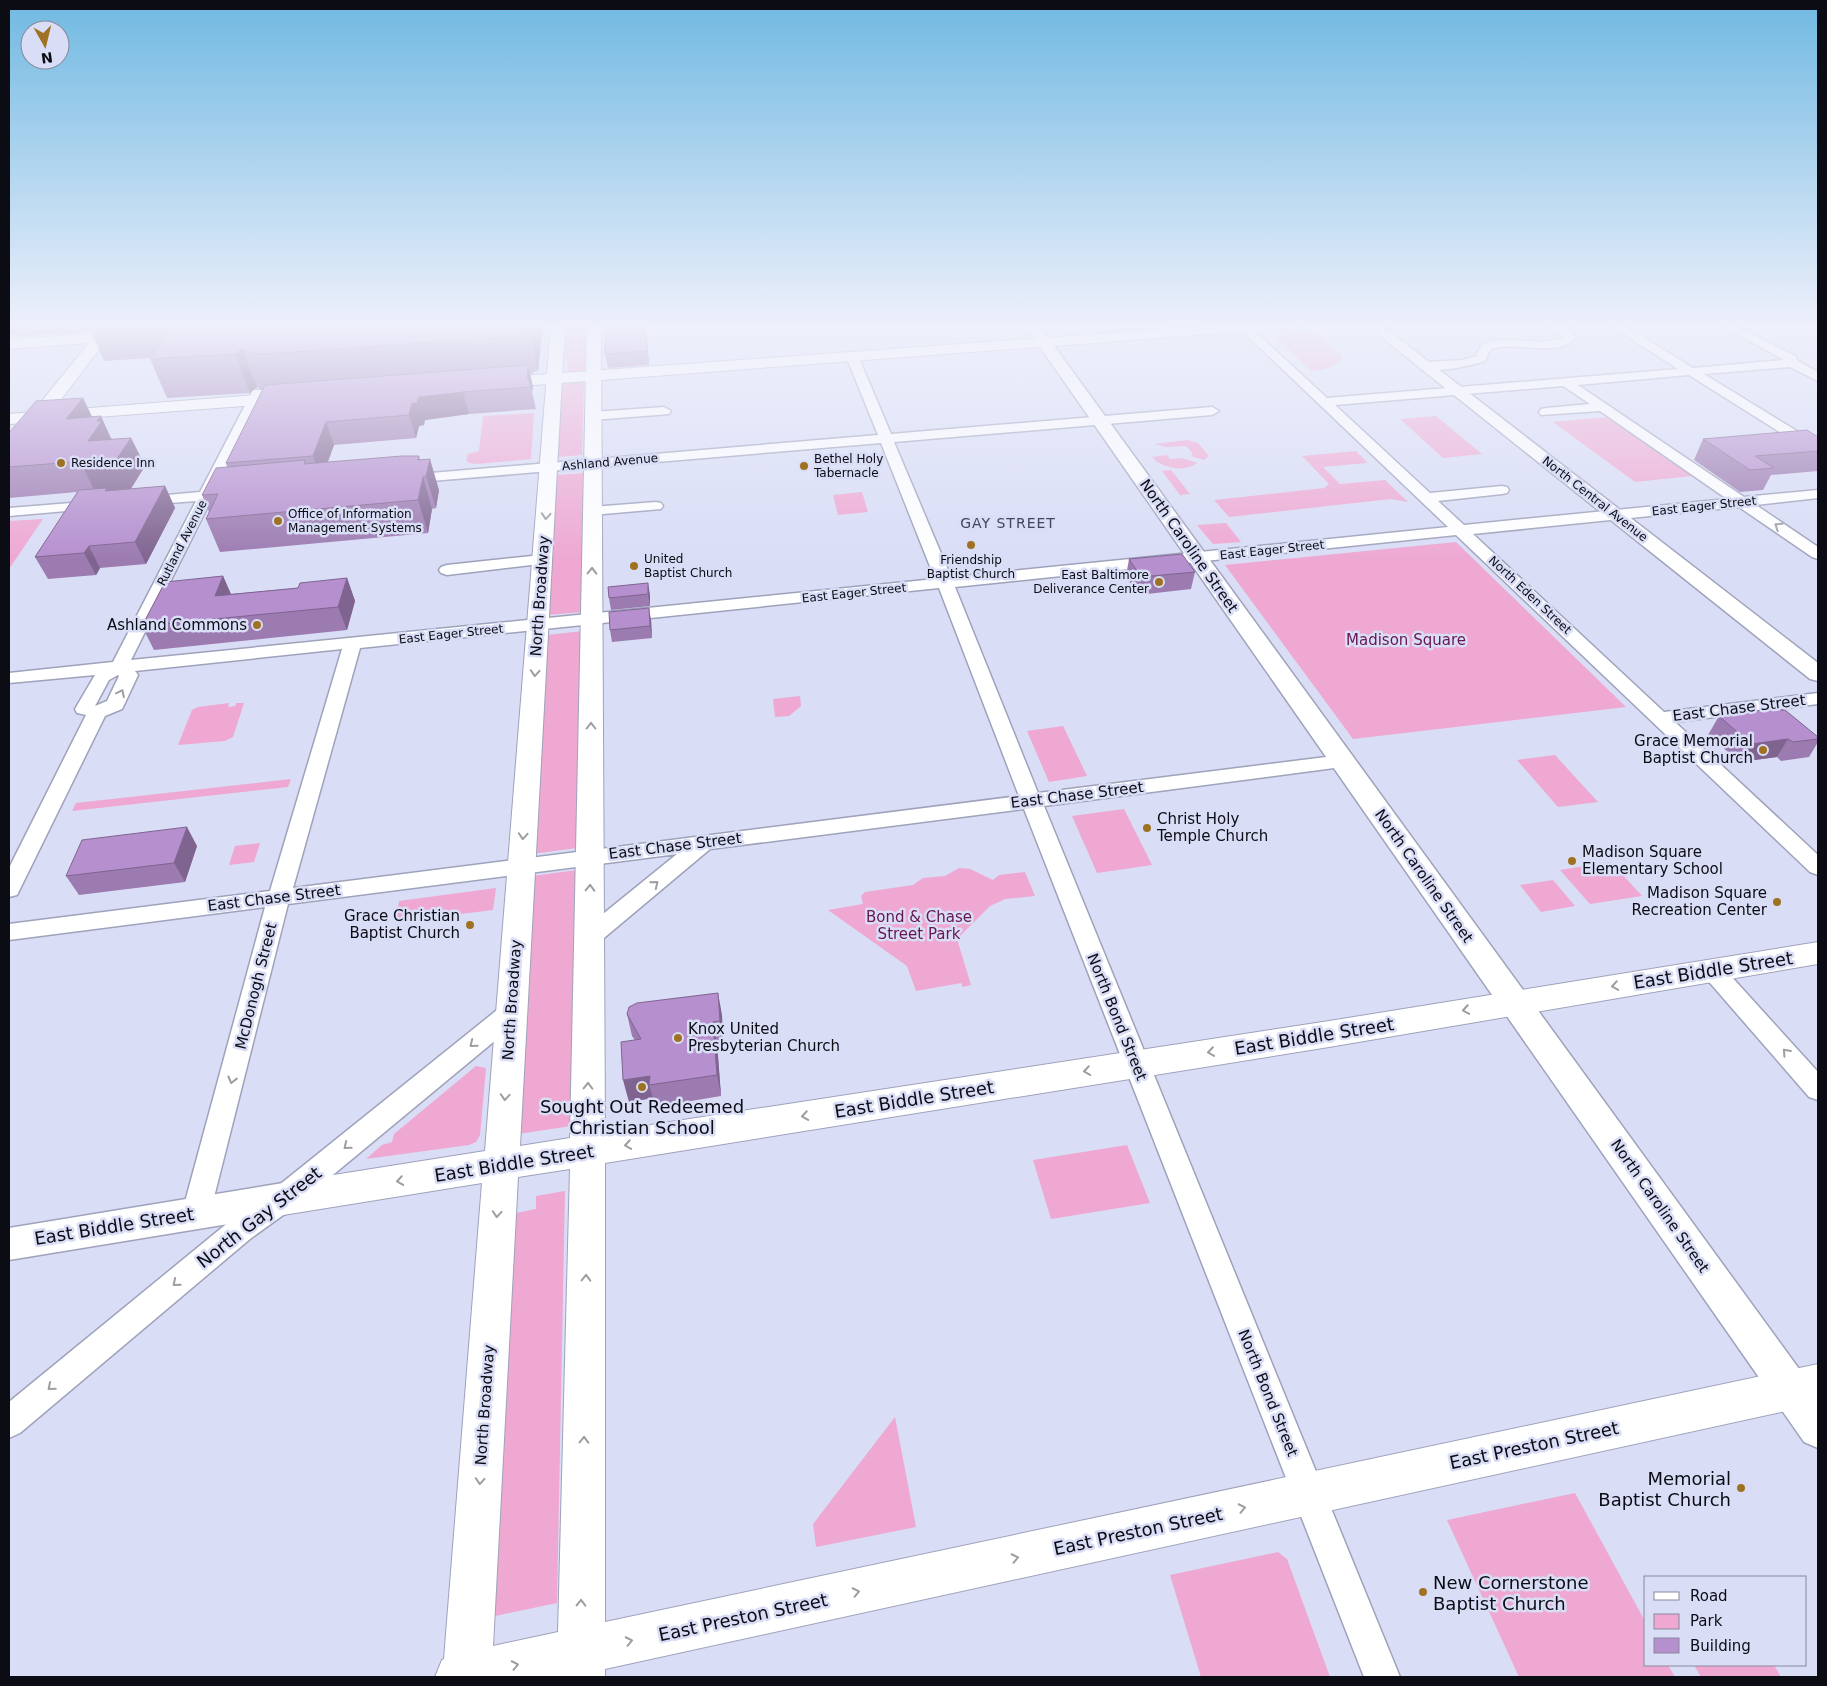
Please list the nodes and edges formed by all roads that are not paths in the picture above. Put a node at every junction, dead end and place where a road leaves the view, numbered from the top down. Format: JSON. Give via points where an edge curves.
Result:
{"nodes":[{"id":1,"x":1325,"y":402,"type":"edge"},
{"id":2,"x":49,"y":403,"type":"edge"},
{"id":3,"x":183,"y":403,"type":"edge"},
{"id":4,"x":253,"y":403,"type":"edge"},
{"id":5,"x":553,"y":403,"type":"edge"},
{"id":6,"x":593,"y":403,"type":"edge"},
{"id":7,"x":871,"y":403,"type":"edge"},
{"id":8,"x":1088,"y":403,"type":"edge"},
{"id":9,"x":1472,"y":403,"type":"edge"},
{"id":10,"x":1597,"y":403,"type":"edge"},
{"id":11,"x":1742,"y":403,"type":"edge"},
{"id":12,"x":1604,"y":407,"type":"junction"},
{"id":13,"x":664,"y":411,"type":"dead end"},
{"id":14,"x":1212,"y":411,"type":"dead end"},
{"id":15,"x":1546,"y":412,"type":"dead end"},
{"id":16,"x":38,"y":416,"type":"junction"},
{"id":17,"x":593,"y":416,"type":"junction"},
{"id":18,"x":9,"y":418,"type":"edge"},
{"id":19,"x":1100,"y":420,"type":"junction"},
{"id":20,"x":885,"y":438,"type":"junction"},
{"id":21,"x":1818,"y":450,"type":"edge"},
{"id":22,"x":9,"y":454,"type":"edge"},
{"id":23,"x":593,"y":463,"type":"junction"},
{"id":24,"x":549,"y":467,"type":"junction"},
{"id":25,"x":397,"y":480,"type":"edge"},
{"id":26,"x":1502,"y":490,"type":"dead end"},
{"id":27,"x":246,"y":492,"type":"edge"},
{"id":28,"x":1818,"y":494,"type":"edge"},
{"id":29,"x":206,"y":496,"type":"junction"},
{"id":30,"x":1427,"y":498,"type":"junction"},
{"id":31,"x":134,"y":502,"type":"edge"},
{"id":32,"x":1742,"y":502,"type":"junction"},
{"id":33,"x":114,"y":504,"type":"edge"},
{"id":34,"x":656,"y":506,"type":"dead end"},
{"id":35,"x":9,"y":512,"type":"edge"},
{"id":36,"x":592,"y":512,"type":"junction"},
{"id":37,"x":1616,"y":515,"type":"junction"},
{"id":38,"x":1462,"y":531,"type":"junction"},
{"id":39,"x":1818,"y":554,"type":"edge"},
{"id":40,"x":1198,"y":558,"type":"junction"},
{"id":41,"x":542,"y":560,"type":"junction"},
{"id":42,"x":447,"y":570,"type":"dead end"},
{"id":43,"x":945,"y":583,"type":"junction"},
{"id":44,"x":591,"y":619,"type":"junction"},
{"id":45,"x":538,"y":625,"type":"junction"},
{"id":46,"x":352,"y":644,"type":"junction"},
{"id":47,"x":119,"y":667,"type":"junction"},
{"id":48,"x":1818,"y":674,"type":"edge"},
{"id":49,"x":9,"y":678,"type":"edge"},
{"id":50,"x":1818,"y":698,"type":"edge"},
{"id":51,"x":1660,"y":718,"type":"junction"},
{"id":52,"x":1342,"y":761,"type":"junction"},
{"id":53,"x":1032,"y":801,"type":"junction"},
{"id":54,"x":704,"y":843,"type":"junction"},
{"id":55,"x":591,"y":856,"type":"junction"},
{"id":56,"x":521,"y":866,"type":"junction"},
{"id":57,"x":1818,"y":867,"type":"edge"},
{"id":58,"x":9,"y":889,"type":"edge"},
{"id":59,"x":279,"y":898,"type":"junction"},
{"id":60,"x":9,"y":932,"type":"edge"},
{"id":61,"x":590,"y":937,"type":"junction"},
{"id":62,"x":1818,"y":953,"type":"edge"},
{"id":63,"x":1712,"y":970,"type":"junction"},
{"id":64,"x":1514,"y":1002,"type":"junction"},
{"id":65,"x":511,"y":1013,"type":"junction"},
{"id":66,"x":1135,"y":1063,"type":"junction"},
{"id":67,"x":1818,"y":1088,"type":"edge"},
{"id":68,"x":587,"y":1152,"type":"junction"},
{"id":69,"x":500,"y":1166,"type":"junction"},
{"id":70,"x":283,"y":1199,"type":"junction"},
{"id":71,"x":196,"y":1213,"type":"junction"},
{"id":72,"x":9,"y":1244,"type":"edge"},
{"id":73,"x":1805,"y":1387,"type":"edge"},
{"id":74,"x":9,"y":1422,"type":"edge"},
{"id":75,"x":1818,"y":1428,"type":"edge"},
{"id":76,"x":1309,"y":1494,"type":"junction"},
{"id":77,"x":581,"y":1664,"type":"edge"},
{"id":78,"x":464,"y":1677,"type":"edge"},
{"id":79,"x":1382,"y":1677,"type":"edge"}],
"edges":[{"from":1,"to":30,"type":"street","name":"North Eden Street"},
{"from":2,"to":16,"type":"main road"},
{"from":3,"to":16,"type":"main road"},
{"from":4,"to":29,"type":"street","name":"Rutland Avenue"},
{"from":5,"to":24,"type":"main road","name":"North Broadway"},
{"from":6,"to":17,"type":"main road"},
{"from":7,"to":20,"type":"street","name":"North Bond Street"},
{"from":8,"to":19,"type":"street","name":"North Caroline Street"},
{"from":9,"to":37,"type":"street","name":"North Central Avenue"},
{"from":10,"to":12,"type":"street"},
{"from":11,"to":21,"type":"street"},
{"from":12,"to":15,"type":"street"},
{"from":12,"to":32,"type":"street"},
{"from":13,"to":17,"type":"street"},
{"from":14,"to":19,"type":"street","name":"Ashland Avenue"},
{"from":16,"to":18,"type":"main road"},
{"from":16,"to":22,"type":"main road"},
{"from":17,"to":23,"type":"main road"},
{"from":19,"to":20,"type":"street","name":"Ashland Avenue"},
{"from":19,"to":40,"type":"street","name":"North Caroline Street"},
{"from":20,"to":23,"type":"street","name":"Ashland Avenue"},
{"from":20,"to":43,"type":"street","name":"North Bond Street"},
{"from":23,"to":24,"type":"street","name":"Ashland Avenue"},
{"from":23,"to":36,"type":"main road"},
{"from":24,"to":25,"type":"street","name":"Ashland Avenue"},
{"from":24,"to":41,"type":"main road","name":"North Broadway","one_way":true},
{"from":26,"to":30,"type":"street"},
{"from":27,"to":29,"type":"street"},
{"from":28,"to":32,"type":"street","name":"East Eager Street"},
{"from":29,"to":31,"type":"street"},
{"from":29,"to":47,"type":"street","name":"Rutland Avenue"},
{"from":30,"to":38,"type":"street","name":"North Eden Street"},
{"from":32,"to":37,"type":"street","name":"East Eager Street"},
{"from":39,"to":32,"type":"street","one_way":true},
{"from":33,"to":35,"type":"street"},
{"from":34,"to":36,"type":"street"},
{"from":44,"to":36,"type":"main road","one_way":true},
{"from":37,"to":38,"type":"street","name":"East Eager Street"},
{"from":37,"to":48,"type":"street","name":"North Central Avenue"},
{"from":38,"to":40,"type":"street","name":"East Eager Street"},
{"from":38,"to":51,"type":"street","name":"North Eden Street"},
{"from":40,"to":43,"type":"street","name":"East Eager Street"},
{"from":40,"to":52,"type":"street","name":"North Caroline Street"},
{"from":41,"to":42,"type":"street"},
{"from":41,"to":45,"type":"main road","name":"North Broadway"},
{"from":43,"to":44,"type":"street","name":"East Eager Street"},
{"from":43,"to":53,"type":"street","name":"North Bond Street"},
{"from":44,"to":45,"type":"street","name":"East Eager Street"},
{"from":55,"to":44,"type":"main road","one_way":true},
{"from":45,"to":46,"type":"street","name":"East Eager Street"},
{"from":45,"to":56,"type":"main road","name":"North Broadway","one_way":true},
{"from":46,"to":47,"type":"street","name":"East Eager Street"},
{"from":46,"to":59,"type":"street","name":"McDonogh Street"},
{"from":47,"to":49,"type":"street","name":"East Eager Street"},
{"from":47,"to":58,"type":"street","via":[[129,675],[115,705],[97,712]]},
{"from":50,"to":51,"type":"street","name":"East Chase Street"},
{"from":51,"to":57,"type":"street","name":"North Eden Street"},
{"from":52,"to":53,"type":"street","name":"East Chase Street"},
{"from":52,"to":64,"type":"street","name":"North Caroline Street"},
{"from":53,"to":54,"type":"street","name":"East Chase Street"},
{"from":53,"to":66,"type":"street","name":"North Bond Street"},
{"from":54,"to":55,"type":"street","name":"East Chase Street"},
{"from":61,"to":54,"type":"street","one_way":true},
{"from":55,"to":56,"type":"street","name":"East Chase Street"},
{"from":61,"to":55,"type":"main road","one_way":true},
{"from":56,"to":59,"type":"street","name":"East Chase Street"},
{"from":56,"to":65,"type":"main road","name":"North Broadway"},
{"from":59,"to":60,"type":"street","name":"East Chase Street"},
{"from":59,"to":71,"type":"street","name":"McDonogh Street","one_way":true},
{"from":68,"to":61,"type":"main road","one_way":true},
{"from":62,"to":63,"type":"main road","name":"East Biddle Street"},
{"from":63,"to":64,"type":"main road","name":"East Biddle Street","one_way":true},
{"from":67,"to":63,"type":"street","one_way":true},
{"from":64,"to":66,"type":"main road","name":"East Biddle Street","one_way":true},
{"from":64,"to":73,"type":"street","name":"North Caroline Street"},
{"from":65,"to":69,"type":"main road","name":"North Broadway","one_way":true},
{"from":65,"to":70,"type":"street","name":"North Gay Street","one_way":true},
{"from":66,"to":68,"type":"main road","name":"East Biddle Street","one_way":true},
{"from":66,"to":76,"type":"street","name":"North Bond Street"},
{"from":68,"to":69,"type":"main road","name":"East Biddle Street"},
{"from":77,"to":68,"type":"main road","one_way":true},
{"from":69,"to":70,"type":"main road","name":"East Biddle Street","one_way":true},
{"from":69,"to":78,"type":"main road","name":"North Broadway","one_way":true},
{"from":70,"to":71,"type":"street","name":"East Biddle Street"},
{"from":70,"to":74,"type":"street","name":"North Gay Street","one_way":true,"via":[[240,1230]]},
{"from":71,"to":72,"type":"street","name":"East Biddle Street"},
{"from":73,"to":75,"type":"street","name":"North Caroline Street"},
{"from":73,"to":76,"type":"main road","name":"East Preston Street"},
{"from":77,"to":76,"type":"main road","name":"East Preston Street","one_way":true},
{"from":76,"to":79,"type":"street","name":"North Bond Street"},
{"from":78,"to":77,"type":"main road","name":"East Preston Street","one_way":true}]}
